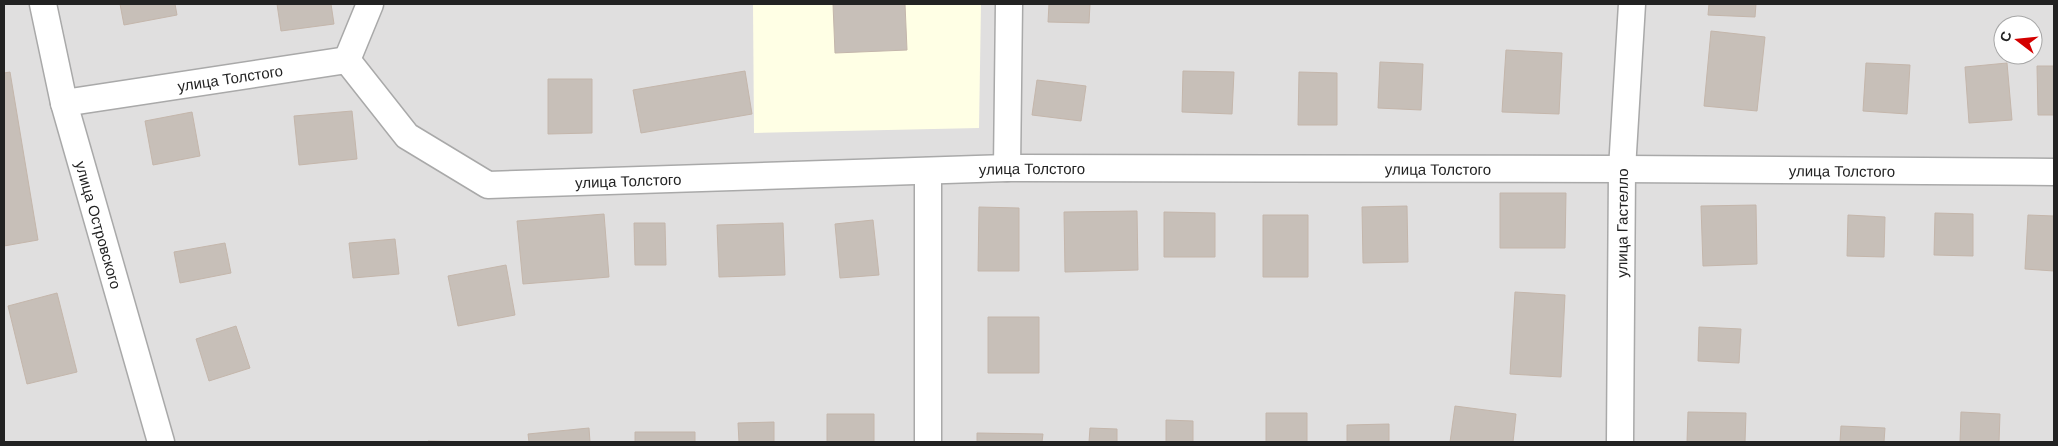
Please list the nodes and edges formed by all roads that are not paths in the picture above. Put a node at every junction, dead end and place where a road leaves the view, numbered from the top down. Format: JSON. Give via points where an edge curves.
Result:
{"nodes":[{"id":1,"x":43,"y":4,"type":"edge"},
{"id":2,"x":370,"y":4,"type":"edge"},
{"id":3,"x":1009,"y":4,"type":"edge"},
{"id":4,"x":1632,"y":4,"type":"edge"},
{"id":5,"x":347,"y":60,"type":"junction"},
{"id":6,"x":64,"y":103,"type":"junction"},
{"id":7,"x":1006,"y":168,"type":"junction"},
{"id":8,"x":1622,"y":169,"type":"junction"},
{"id":9,"x":928,"y":170,"type":"junction"},
{"id":10,"x":2054,"y":172,"type":"edge"},
{"id":11,"x":161,"y":442,"type":"edge"},
{"id":12,"x":928,"y":442,"type":"edge"},
{"id":13,"x":1620,"y":442,"type":"edge"}],
"edges":[{"from":1,"to":6,"type":"street","name":"улица Островского"},
{"from":2,"to":5,"type":"street"},
{"from":3,"to":7,"type":"street"},
{"from":4,"to":8,"type":"street","name":"улица Гастелло"},
{"from":5,"to":6,"type":"street","name":"улица Толстого"},
{"from":5,"to":9,"type":"street","name":"улица Толстого","via":[[407,136],[488,185]]},
{"from":6,"to":11,"type":"street","name":"улица Островского"},
{"from":7,"to":8,"type":"street","name":"улица Толстого"},
{"from":7,"to":9,"type":"street","name":"улица Толстого"},
{"from":8,"to":10,"type":"street","name":"улица Толстого"},
{"from":8,"to":13,"type":"street","name":"улица Гастелло"},
{"from":9,"to":12,"type":"street"}]}
